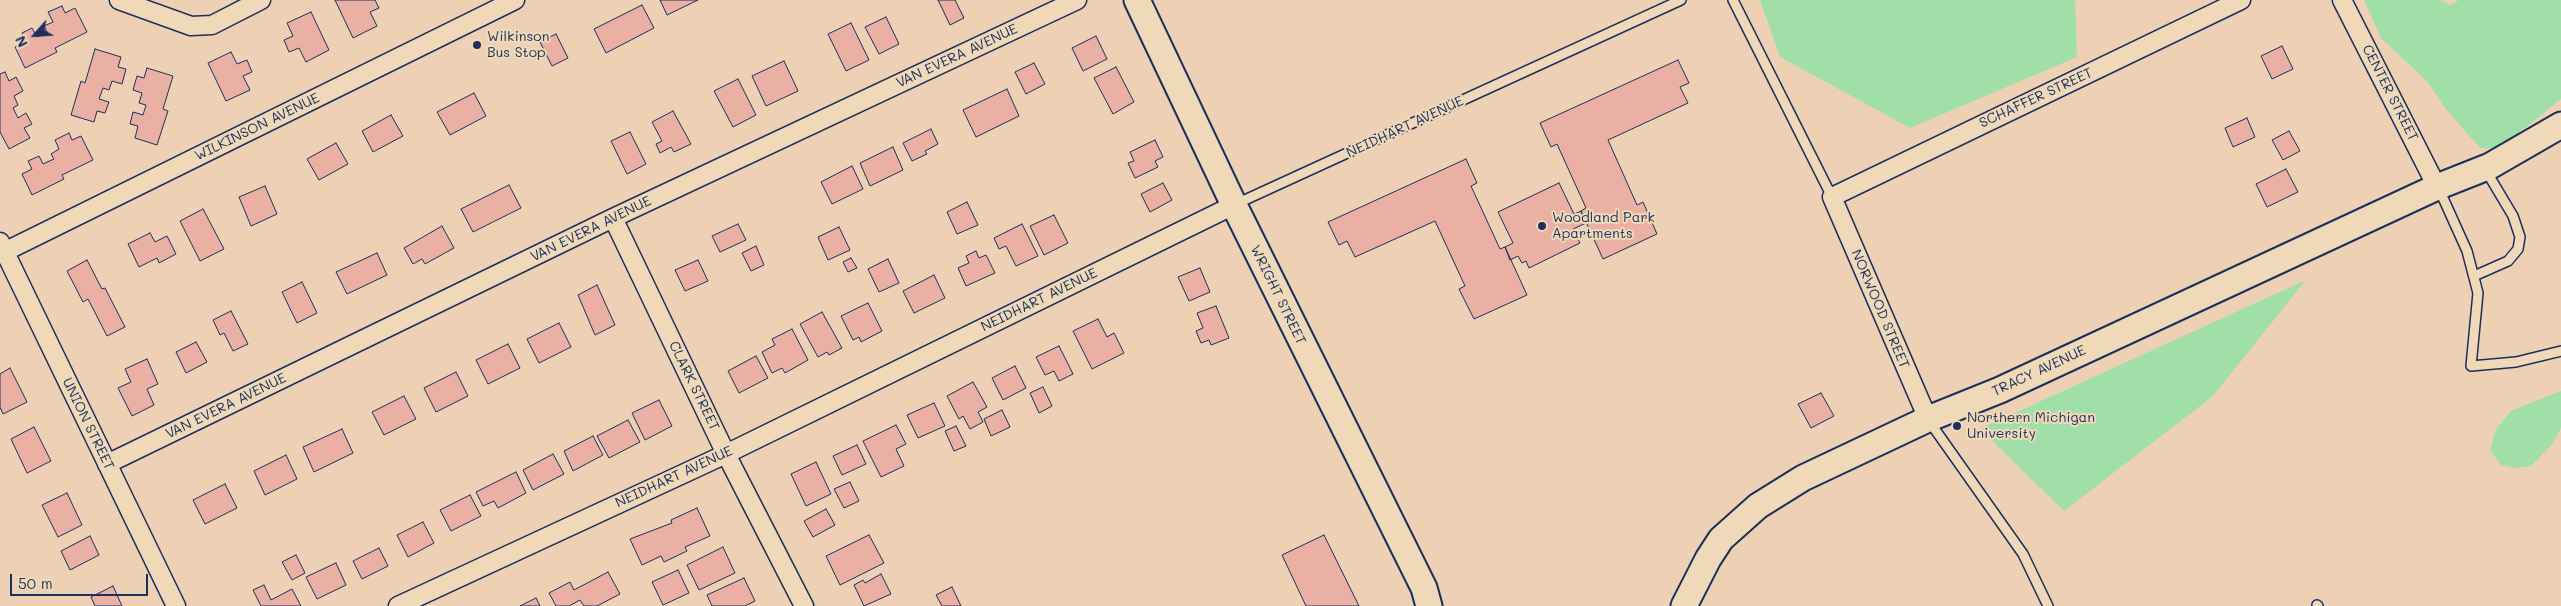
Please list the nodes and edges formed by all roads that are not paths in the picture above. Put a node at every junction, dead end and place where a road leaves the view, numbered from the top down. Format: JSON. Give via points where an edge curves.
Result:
{"nodes":[{"id":1,"x":118,"y":0,"type":"edge"},
{"id":2,"x":261,"y":0,"type":"edge"},
{"id":3,"x":515,"y":0,"type":"edge"},
{"id":4,"x":1077,"y":0,"type":"edge"},
{"id":5,"x":1137,"y":0,"type":"edge"},
{"id":6,"x":1681,"y":0,"type":"edge"},
{"id":7,"x":1733,"y":0,"type":"edge"},
{"id":8,"x":2241,"y":0,"type":"edge"},
{"id":9,"x":2342,"y":0,"type":"edge"},
{"id":10,"x":2561,"y":124,"type":"edge"},
{"id":11,"x":2485,"y":168,"type":"junction"},
{"id":12,"x":2437,"y":186,"type":"junction"},
{"id":13,"x":1832,"y":197,"type":"junction"},
{"id":14,"x":1234,"y":205,"type":"junction"},
{"id":15,"x":613,"y":218,"type":"junction"},
{"id":16,"x":2,"y":249,"type":"edge"},
{"id":17,"x":2474,"y":276,"type":"junction"},
{"id":18,"x":2561,"y":351,"type":"edge"},
{"id":19,"x":1928,"y":419,"type":"junction"},
{"id":20,"x":726,"y":454,"type":"junction"},
{"id":21,"x":107,"y":464,"type":"junction"},
{"id":22,"x":1431,"y":600,"type":"edge"},
{"id":23,"x":176,"y":606,"type":"edge"},
{"id":24,"x":398,"y":606,"type":"edge"},
{"id":25,"x":804,"y":606,"type":"edge"},
{"id":26,"x":1684,"y":606,"type":"edge"},
{"id":27,"x":2048,"y":606,"type":"edge"}],
"edges":[{"from":1,"to":2,"type":"street","via":[[191,26],[212,25]]},
{"from":3,"to":16,"type":"street","name":"WILKINSON AVENUE"},
{"from":4,"to":15,"type":"street","name":"VAN EVERA AVENUE"},
{"from":5,"to":14,"type":"street","name":"WRIGHT STREET"},
{"from":6,"to":14,"type":"lane","name":"NEIDHART AVENUE"},
{"from":7,"to":13,"type":"lane","name":"NORWOOD STREET"},
{"from":8,"to":13,"type":"street","name":"SCHAFFER STREET"},
{"from":9,"to":12,"type":"street","name":"CENTER STREET"},
{"from":10,"to":11,"type":"street","name":"TRACY AVENUE"},
{"from":11,"to":12,"type":"street","name":"TRACY AVENUE"},
{"from":11,"to":17,"type":"lane","via":[[2513,216],[2520,237],[2518,249],[2508,261]]},
{"from":12,"to":17,"type":"lane"},
{"from":12,"to":19,"type":"street","name":"TRACY AVENUE","via":[[2000,390]]},
{"from":13,"to":19,"type":"street","name":"NORWOOD STREET"},
{"from":14,"to":20,"type":"street","name":"NEIDHART AVENUE"},
{"from":14,"to":22,"type":"street","name":"WRIGHT STREET"},
{"from":15,"to":20,"type":"street","name":"CLARK STREET"},
{"from":15,"to":21,"type":"street","name":"VAN EVERA AVENUE"},
{"from":16,"to":21,"type":"street","name":"UNION STREET"},
{"from":17,"to":18,"type":"lane","via":[[2478,293],[2471,366],[2516,362]]},
{"from":19,"to":26,"type":"street","name":"TRACY AVENUE","via":[[1804,478],[1758,506],[1721,540],[1703,566]]},
{"from":19,"to":27,"type":"lane","name":"NORWOOD STREET","via":[[2023,554]]},
{"from":20,"to":24,"type":"street","name":"NEIDHART AVENUE"},
{"from":20,"to":25,"type":"street","name":"CLARK STREET"},
{"from":21,"to":23,"type":"street","name":"UNION STREET"}]}
